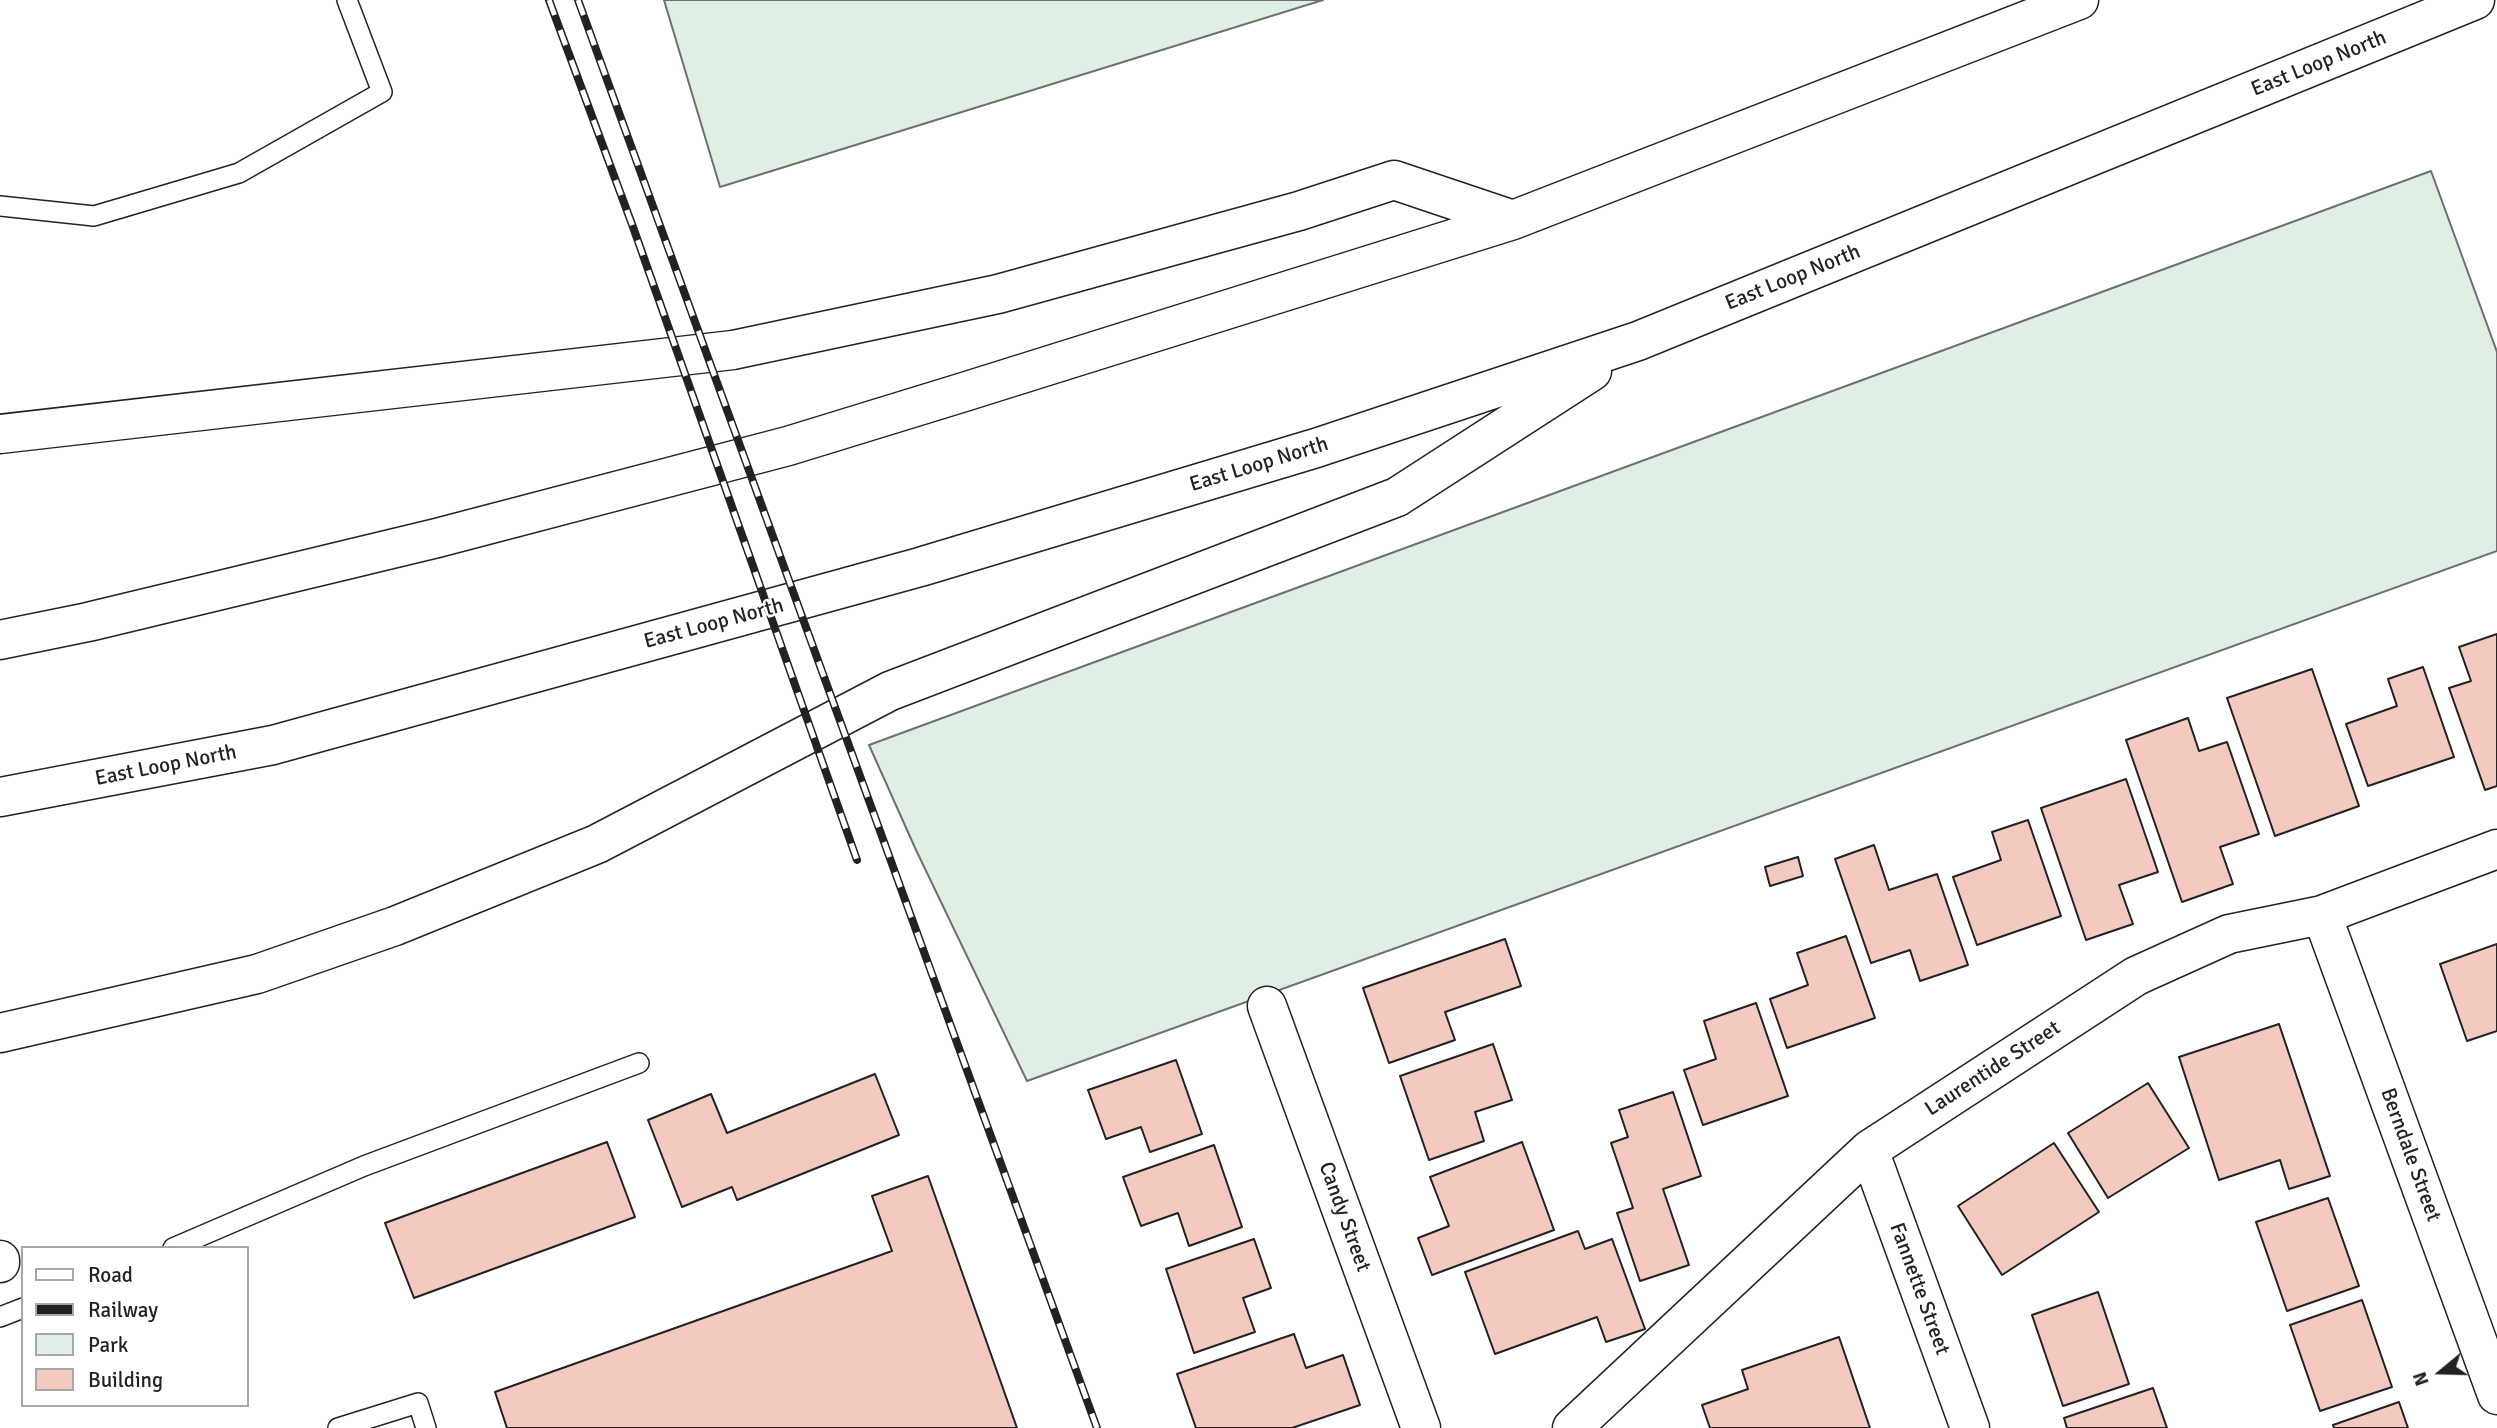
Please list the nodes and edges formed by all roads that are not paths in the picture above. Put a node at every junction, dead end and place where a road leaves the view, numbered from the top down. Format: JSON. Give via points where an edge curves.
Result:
{"nodes":[{"id":1,"x":347,"y":0,"type":"edge"},
{"id":2,"x":2079,"y":0,"type":"edge"},
{"id":3,"x":2475,"y":0,"type":"edge"},
{"id":4,"x":0,"y":206,"type":"edge"},
{"id":5,"x":1513,"y":220,"type":"junction"},
{"id":6,"x":1638,"y":341,"type":"junction"},
{"id":7,"x":0,"y":434,"type":"edge"},
{"id":8,"x":0,"y":640,"type":"edge"},
{"id":9,"x":0,"y":797,"type":"edge"},
{"id":10,"x":2497,"y":849,"type":"edge"},
{"id":11,"x":2322,"y":915,"type":"junction"},
{"id":12,"x":1267,"y":1006,"type":"dead end"},
{"id":13,"x":0,"y":1033,"type":"edge"},
{"id":14,"x":639,"y":1063,"type":"dead end"},
{"id":15,"x":1869,"y":1150,"type":"junction"},
{"id":16,"x":178,"y":1246,"type":"edge"},
{"id":17,"x":21,"y":1309,"type":"edge"},
{"id":18,"x":0,"y":1317,"type":"edge"},
{"id":19,"x":2497,"y":1395,"type":"edge"},
{"id":20,"x":338,"y":1428,"type":"edge"},
{"id":21,"x":426,"y":1428,"type":"edge"},
{"id":22,"x":1421,"y":1428,"type":"edge"},
{"id":23,"x":1572,"y":1428,"type":"edge"},
{"id":24,"x":1970,"y":1428,"type":"edge"}],
"edges":[{"from":1,"to":4,"type":"lane","via":[[382,92],[239,173],[94,216]]},
{"from":2,"to":5,"type":"main road"},
{"from":3,"to":6,"type":"main road","name":"East Loop North"},
{"from":5,"to":7,"type":"main road","via":[[1394,180],[1299,211],[998,294],[733,350]]},
{"from":5,"to":8,"type":"main road","via":[[775,450],[437,538]]},
{"from":6,"to":9,"type":"main road","name":"East Loop North","via":[[1316,448],[908,571],[273,745]]},
{"from":6,"to":13,"type":"main road","via":[[1397,497],[890,691],[597,844],[395,926],[257,974]]},
{"from":10,"to":11,"type":"main road","name":"Laurentide Street"},
{"from":11,"to":15,"type":"main road","name":"Laurentide Street","via":[[2229,934],[2136,976]]},
{"from":11,"to":19,"type":"main road","name":"Berndale Street"},
{"from":12,"to":22,"type":"main road","name":"Candy Street"},
{"from":14,"to":16,"type":"lane","via":[[364,1166]]},
{"from":15,"to":23,"type":"main road","name":"Laurentide Street"},
{"from":15,"to":24,"type":"main road","name":"Fannette Street"},
{"from":17,"to":18,"type":"lane"},
{"from":20,"to":21,"type":"lane","via":[[418,1402]]}]}
